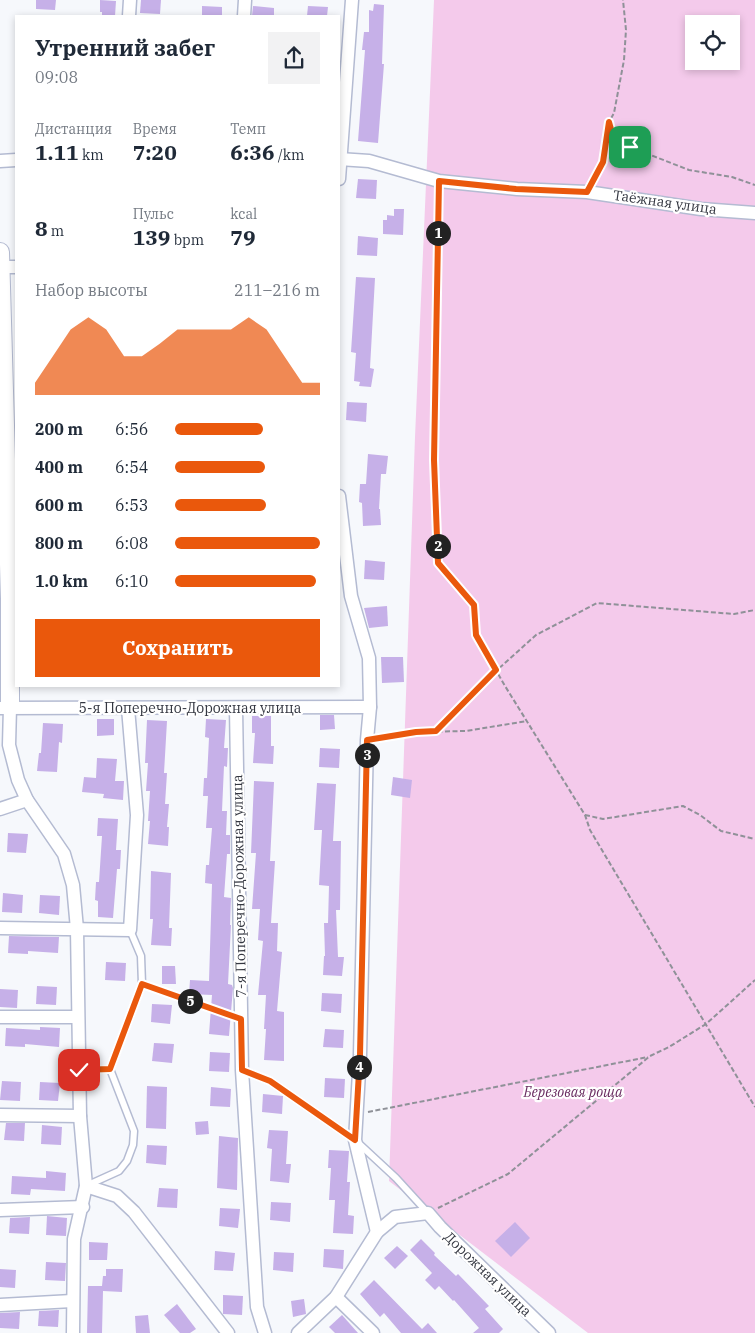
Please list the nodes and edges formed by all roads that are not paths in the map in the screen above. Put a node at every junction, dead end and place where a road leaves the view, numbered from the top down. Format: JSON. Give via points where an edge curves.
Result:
{"nodes":[{"id":1,"x":130,"y":0,"type":"edge"},
{"id":2,"x":245,"y":0,"type":"edge"},
{"id":3,"x":352,"y":0,"type":"edge"},
{"id":4,"x":129,"y":15,"type":"edge"},
{"id":5,"x":244,"y":15,"type":"edge"},
{"id":6,"x":340,"y":147,"type":"edge"},
{"id":7,"x":340,"y":159,"type":"edge"},
{"id":8,"x":0,"y":160,"type":"edge"},
{"id":9,"x":15,"y":160,"type":"edge"},
{"id":10,"x":755,"y":213,"type":"edge"},
{"id":11,"x":0,"y":252,"type":"edge"},
{"id":12,"x":0,"y":267,"type":"edge"},
{"id":13,"x":15,"y":267,"type":"edge"},
{"id":14,"x":6,"y":374,"type":"edge"},
{"id":15,"x":7,"y":492,"type":"edge"},
{"id":16,"x":340,"y":513,"type":"edge"},
{"id":17,"x":345,"y":596,"type":"edge"},
{"id":18,"x":9,"y":599,"type":"edge"},
{"id":19,"x":5,"y":707,"type":"edge"},
{"id":20,"x":370,"y":707,"type":"junction"},
{"id":21,"x":128,"y":708,"type":"junction"},
{"id":22,"x":236,"y":708,"type":"junction"},
{"id":23,"x":4,"y":747,"type":"edge"},
{"id":24,"x":27,"y":800,"type":"junction"},
{"id":25,"x":0,"y":809,"type":"edge"},
{"id":26,"x":0,"y":928,"type":"edge"},
{"id":27,"x":77,"y":929,"type":"junction"},
{"id":28,"x":130,"y":930,"type":"junction"},
{"id":29,"x":0,"y":1017,"type":"edge"},
{"id":30,"x":77,"y":1017,"type":"junction"},
{"id":31,"x":110,"y":1069,"type":"junction"},
{"id":32,"x":79,"y":1070,"type":"junction"},
{"id":33,"x":242,"y":1070,"type":"junction"},
{"id":34,"x":0,"y":1115,"type":"edge"},
{"id":35,"x":80,"y":1116,"type":"junction"},
{"id":36,"x":355,"y":1140,"type":"junction"},
{"id":37,"x":86,"y":1186,"type":"junction"},
{"id":38,"x":83,"y":1207,"type":"junction"},
{"id":39,"x":0,"y":1210,"type":"edge"},
{"id":40,"x":428,"y":1213,"type":"junction"},
{"id":41,"x":377,"y":1232,"type":"junction"},
{"id":42,"x":336,"y":1298,"type":"junction"},
{"id":43,"x":72,"y":1301,"type":"junction"},
{"id":44,"x":0,"y":1305,"type":"edge"},
{"id":45,"x":73,"y":1333,"type":"edge"},
{"id":46,"x":228,"y":1333,"type":"edge"},
{"id":47,"x":265,"y":1333,"type":"edge"},
{"id":48,"x":298,"y":1333,"type":"edge"},
{"id":49,"x":373,"y":1333,"type":"edge"},
{"id":50,"x":548,"y":1333,"type":"edge"}],
"edges":[{"from":1,"to":4,"type":"street"},
{"from":2,"to":5,"type":"street"},
{"from":3,"to":6,"type":"street"},
{"from":7,"to":10,"type":"street","name":"Таёжная улица","via":[[369,161],[439,181],[587,192],[701,209]]},
{"from":8,"to":9,"type":"street"},
{"from":11,"to":12,"type":"street"},
{"from":12,"to":13,"type":"street"},
{"from":12,"to":14,"type":"street"},
{"from":14,"to":15,"type":"street"},
{"from":15,"to":18,"type":"street"},
{"from":16,"to":17,"type":"street"},
{"from":17,"to":20,"type":"street","via":[[369,658]]},
{"from":18,"to":19,"type":"street"},
{"from":19,"to":21,"type":"street","name":"5-я Поперечно-Дорожная улица"},
{"from":19,"to":23,"type":"street"},
{"from":20,"to":22,"type":"street","name":"5-я Поперечно-Дорожная улица"},
{"from":20,"to":36,"type":"street"},
{"from":21,"to":22,"type":"street","name":"5-я Поперечно-Дорожная улица"},
{"from":21,"to":28,"type":"street","via":[[137,815]]},
{"from":22,"to":33,"type":"street","name":"7-я Поперечно-Дорожная улица"},
{"from":23,"to":24,"type":"street"},
{"from":24,"to":25,"type":"street"},
{"from":24,"to":27,"type":"street","via":[[64,854],[73,885]]},
{"from":26,"to":27,"type":"street"},
{"from":27,"to":28,"type":"street"},
{"from":27,"to":30,"type":"street"},
{"from":28,"to":31,"type":"lane","via":[[140,956],[142,984]]},
{"from":29,"to":30,"type":"street"},
{"from":30,"to":32,"type":"street"},
{"from":31,"to":32,"type":"lane"},
{"from":31,"to":37,"type":"lane","via":[[134,1131],[133,1145],[119,1171]]},
{"from":32,"to":35,"type":"street"},
{"from":33,"to":36,"type":"lane","via":[[270,1081]]},
{"from":33,"to":47,"type":"street","name":"7-я Поперечно-Дорожная улица","via":[[257,1307]]},
{"from":34,"to":35,"type":"street"},
{"from":35,"to":37,"type":"street"},
{"from":36,"to":40,"type":"lane"},
{"from":36,"to":41,"type":"street"},
{"from":37,"to":38,"type":"street"},
{"from":37,"to":46,"type":"street","via":[[117,1196],[134,1212]]},
{"from":38,"to":39,"type":"street"},
{"from":38,"to":43,"type":"street","via":[[74,1239]]},
{"from":40,"to":41,"type":"street","via":[[395,1217]]},
{"from":40,"to":50,"type":"street","name":"Дорожная улица"},
{"from":41,"to":42,"type":"street"},
{"from":42,"to":48,"type":"street"},
{"from":42,"to":49,"type":"street"},
{"from":43,"to":44,"type":"street"},
{"from":43,"to":45,"type":"street"}]}
